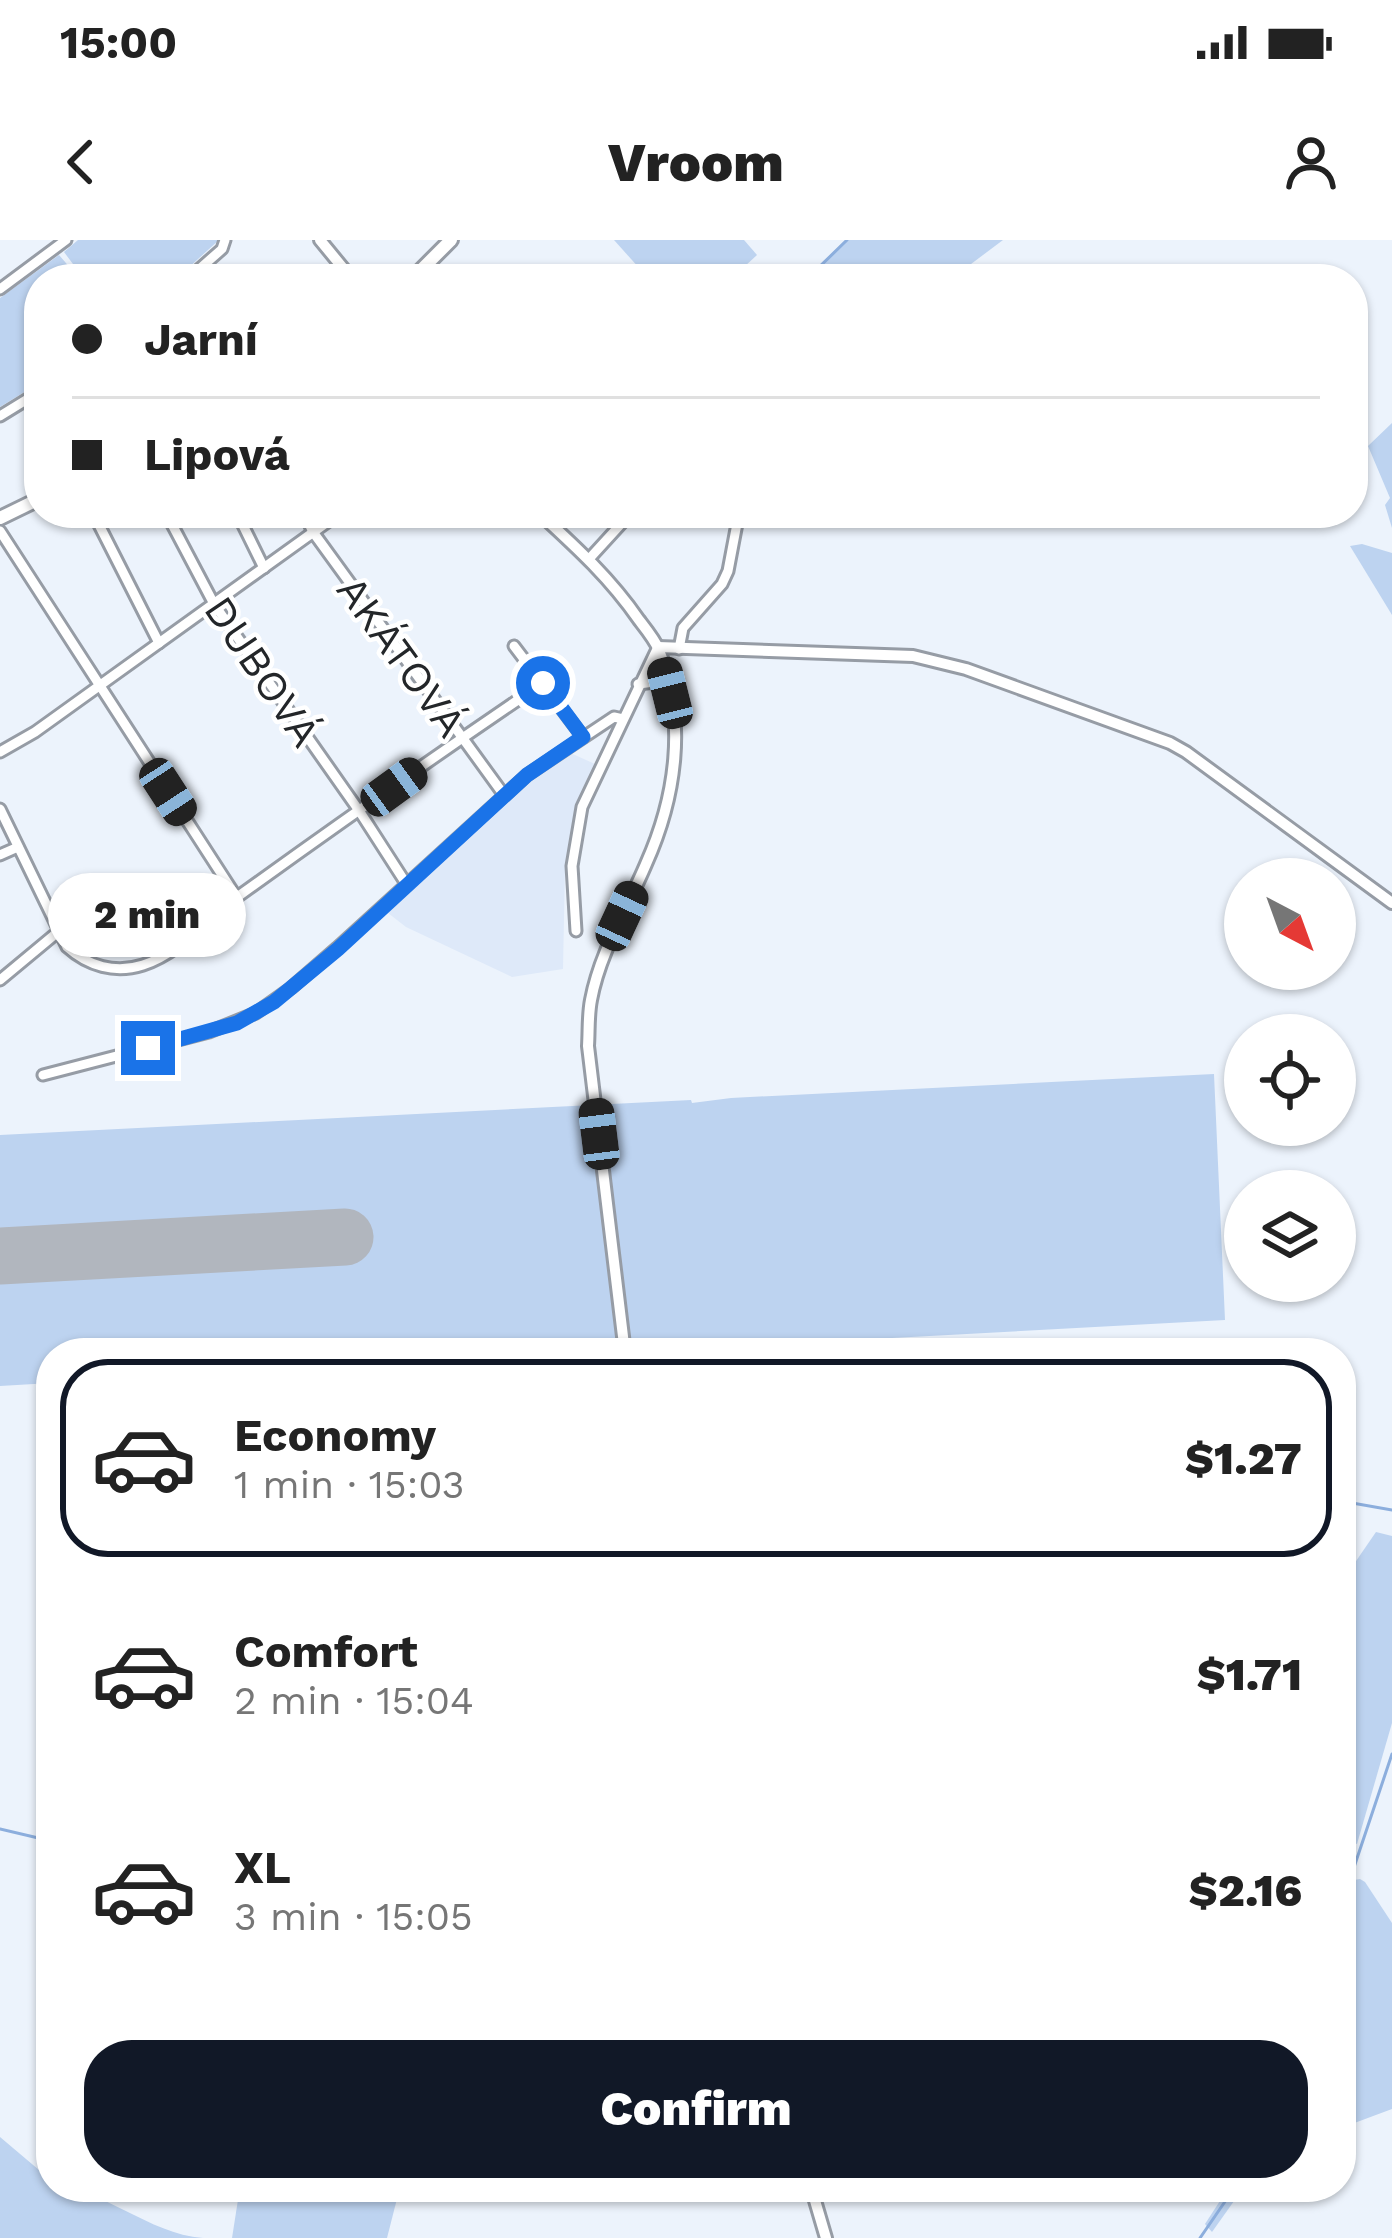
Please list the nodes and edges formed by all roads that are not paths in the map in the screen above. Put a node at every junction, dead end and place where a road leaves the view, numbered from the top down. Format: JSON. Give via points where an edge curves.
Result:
{"nodes":[{"id":1,"x":66,"y":240,"type":"edge"},
{"id":2,"x":225,"y":240,"type":"edge"},
{"id":3,"x":320,"y":240,"type":"edge"},
{"id":4,"x":451,"y":240,"type":"edge"},
{"id":5,"x":34,"y":264,"type":"edge"},
{"id":6,"x":206,"y":264,"type":"edge"},
{"id":7,"x":340,"y":264,"type":"edge"},
{"id":8,"x":427,"y":264,"type":"edge"},
{"id":9,"x":24,"y":272,"type":"edge"},
{"id":10,"x":0,"y":290,"type":"edge"},
{"id":11,"x":100,"y":528,"type":"edge"},
{"id":12,"x":174,"y":528,"type":"edge"},
{"id":13,"x":244,"y":528,"type":"edge"},
{"id":14,"x":311,"y":528,"type":"edge"},
{"id":15,"x":319,"y":528,"type":"edge"},
{"id":16,"x":556,"y":528,"type":"edge"},
{"id":17,"x":618,"y":528,"type":"edge"},
{"id":18,"x":736,"y":528,"type":"edge"},
{"id":19,"x":0,"y":531,"type":"edge"},
{"id":20,"x":313,"y":532,"type":"junction"},
{"id":21,"x":590,"y":559,"type":"junction"},
{"id":22,"x":264,"y":568,"type":"junction"},
{"id":23,"x":214,"y":604,"type":"junction"},
{"id":24,"x":158,"y":643,"type":"junction"},
{"id":25,"x":514,"y":646,"type":"dead end"},
{"id":26,"x":658,"y":647,"type":"junction"},
{"id":27,"x":679,"y":649,"type":"junction"},
{"id":28,"x":543,"y":683,"type":"junction"},
{"id":29,"x":638,"y":684,"type":"junction"},
{"id":30,"x":99,"y":686,"type":"junction"},
{"id":31,"x":670,"y":693,"type":"junction"},
{"id":32,"x":623,"y":719,"type":"junction"},
{"id":33,"x":583,"y":737,"type":"junction"},
{"id":34,"x":461,"y":738,"type":"junction"},
{"id":35,"x":0,"y":752,"type":"edge"},
{"id":36,"x":504,"y":795,"type":"junction"},
{"id":37,"x":0,"y":809,"type":"edge"},
{"id":38,"x":360,"y":812,"type":"junction"},
{"id":39,"x":18,"y":847,"type":"junction"},
{"id":40,"x":0,"y":855,"type":"edge"},
{"id":41,"x":407,"y":885,"type":"junction"},
{"id":42,"x":236,"y":898,"type":"junction"},
{"id":43,"x":1392,"y":903,"type":"edge"},
{"id":44,"x":59,"y":931,"type":"junction"},
{"id":45,"x":576,"y":931,"type":"dead end"},
{"id":46,"x":0,"y":980,"type":"edge"},
{"id":47,"x":43,"y":1076,"type":"dead end"},
{"id":48,"x":623,"y":1338,"type":"edge"},
{"id":49,"x":816,"y":2202,"type":"edge"},
{"id":50,"x":826,"y":2238,"type":"edge"}],
"edges":[{"from":1,"to":5,"type":"street"},
{"from":2,"to":6,"type":"street"},
{"from":3,"to":7,"type":"street"},
{"from":4,"to":8,"type":"main road"},
{"from":9,"to":10,"type":"street"},
{"from":11,"to":24,"type":"street"},
{"from":12,"to":23,"type":"street","name":"DUBOVÁ"},
{"from":13,"to":22,"type":"street"},
{"from":14,"to":20,"type":"street","name":"AKÁTOVÁ"},
{"from":15,"to":20,"type":"street"},
{"from":16,"to":21,"type":"street"},
{"from":17,"to":21,"type":"street"},
{"from":18,"to":27,"type":"street","via":[[722,584],[683,628]]},
{"from":19,"to":30,"type":"street"},
{"from":20,"to":22,"type":"street"},
{"from":20,"to":34,"type":"street","name":"AKÁTOVÁ"},
{"from":21,"to":26,"type":"street"},
{"from":22,"to":23,"type":"street"},
{"from":23,"to":24,"type":"street"},
{"from":23,"to":38,"type":"street","name":"DUBOVÁ"},
{"from":24,"to":30,"type":"street"},
{"from":25,"to":28,"type":"street"},
{"from":26,"to":27,"type":"street"},
{"from":26,"to":29,"type":"street"},
{"from":26,"to":31,"type":"street"},
{"from":27,"to":43,"type":"street","via":[[913,656],[1007,684],[1186,752]]},
{"from":28,"to":33,"type":"street"},
{"from":28,"to":34,"type":"street"},
{"from":29,"to":31,"type":"street","via":[[656,682]]},
{"from":29,"to":32,"type":"street"},
{"from":30,"to":35,"type":"street"},
{"from":30,"to":42,"type":"street"},
{"from":31,"to":48,"type":"street","via":[[676,734],[662,830],[591,1001],[588,1046]]},
{"from":32,"to":33,"type":"street"},
{"from":32,"to":45,"type":"street","via":[[582,807],[572,866]]},
{"from":33,"to":36,"type":"street"},
{"from":34,"to":36,"type":"street","name":"AKÁTOVÁ"},
{"from":34,"to":38,"type":"street"},
{"from":36,"to":41,"type":"street"},
{"from":37,"to":39,"type":"street"},
{"from":38,"to":41,"type":"street","name":"DUBOVÁ"},
{"from":38,"to":42,"type":"street"},
{"from":39,"to":40,"type":"street"},
{"from":39,"to":44,"type":"street"},
{"from":41,"to":47,"type":"street","via":[[256,1013]]},
{"from":42,"to":44,"type":"street","via":[[167,953],[124,969],[79,958]]},
{"from":44,"to":46,"type":"street"},
{"from":49,"to":50,"type":"street"}]}
